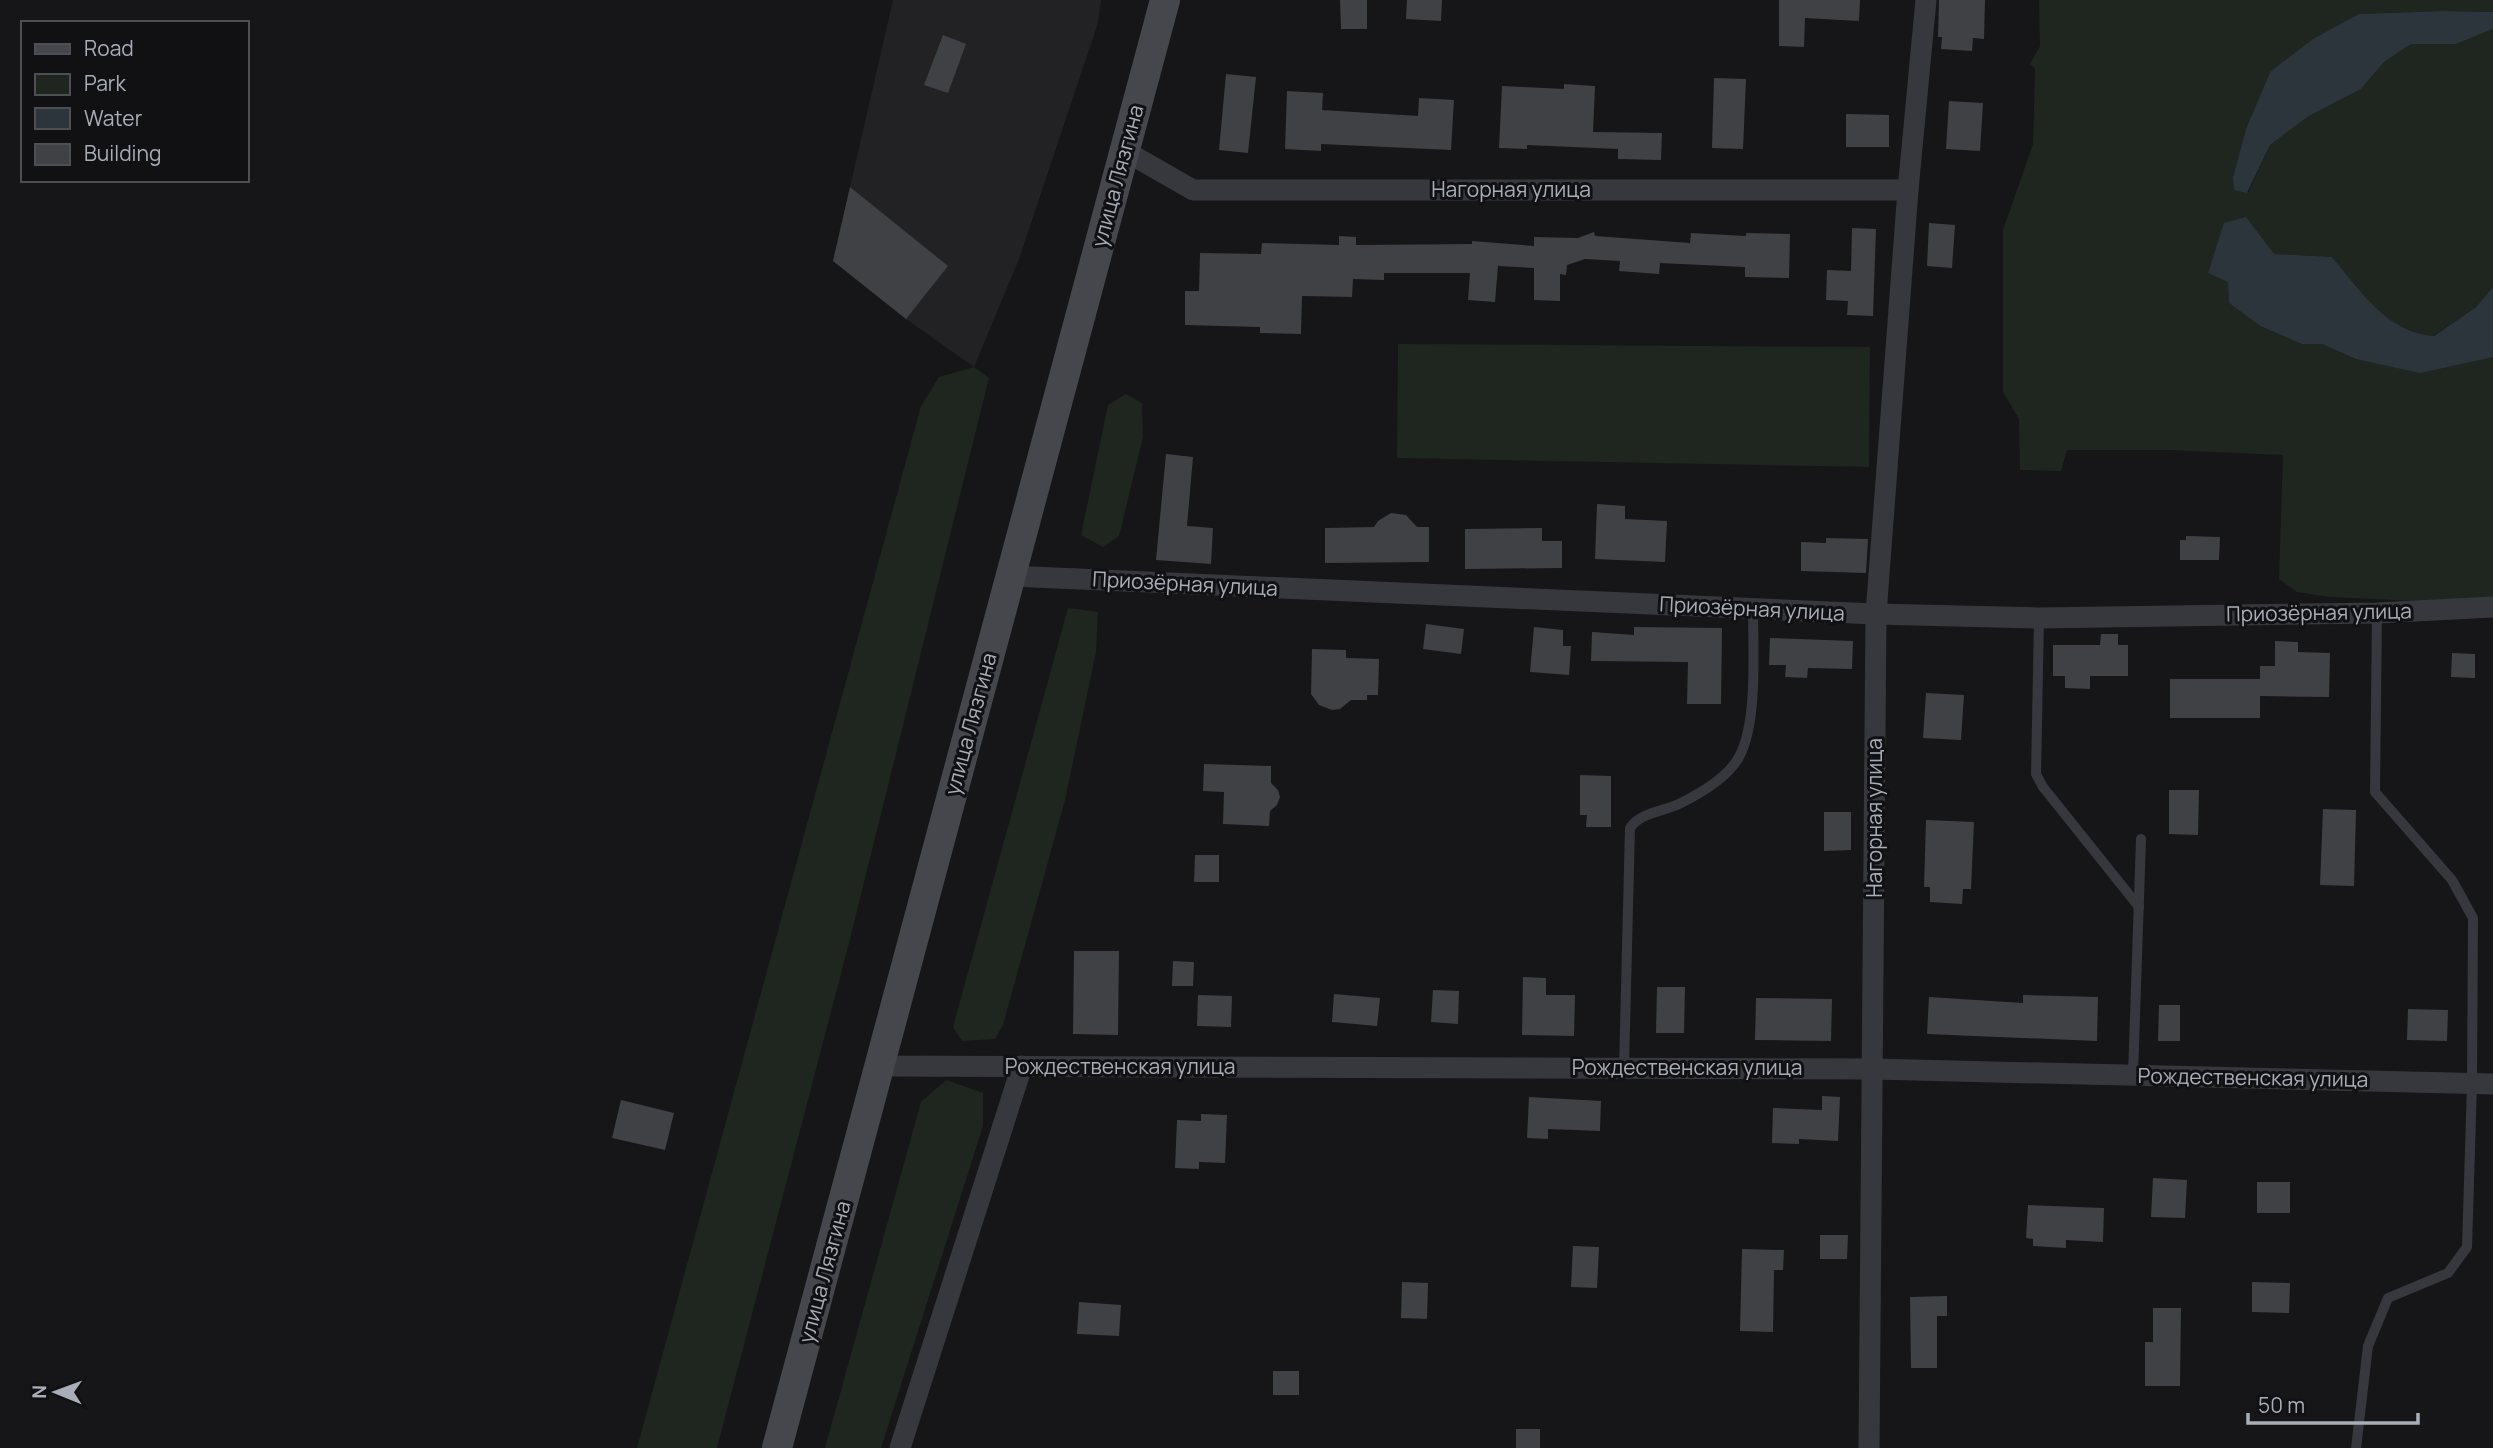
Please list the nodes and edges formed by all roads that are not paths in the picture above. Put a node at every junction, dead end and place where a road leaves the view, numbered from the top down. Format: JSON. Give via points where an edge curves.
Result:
{"nodes":[{"id":1,"x":1165,"y":0,"type":"edge"},
{"id":2,"x":1926,"y":0,"type":"edge"},
{"id":3,"x":1125,"y":151,"type":"junction"},
{"id":4,"x":1908,"y":190,"type":"junction"},
{"id":5,"x":1011,"y":576,"type":"junction"},
{"id":6,"x":2493,"y":607,"type":"edge"},
{"id":7,"x":1753,"y":609,"type":"junction"},
{"id":8,"x":2377,"y":613,"type":"junction"},
{"id":9,"x":1876,"y":614,"type":"junction"},
{"id":10,"x":2039,"y":618,"type":"junction"},
{"id":11,"x":2141,"y":839,"type":"dead end"},
{"id":12,"x":2139,"y":907,"type":"junction"},
{"id":13,"x":880,"y":1066,"type":"junction"},
{"id":14,"x":1022,"y":1066,"type":"junction"},
{"id":15,"x":1624,"y":1068,"type":"junction"},
{"id":16,"x":1873,"y":1069,"type":"junction"},
{"id":17,"x":2133,"y":1075,"type":"junction"},
{"id":18,"x":2483,"y":1084,"type":"edge"},
{"id":19,"x":778,"y":1448,"type":"edge"},
{"id":20,"x":900,"y":1448,"type":"edge"},
{"id":21,"x":1869,"y":1448,"type":"edge"},
{"id":22,"x":2356,"y":1448,"type":"edge"}],
"edges":[{"from":1,"to":3,"type":"main road","name":"улица Лязгина"},
{"from":2,"to":4,"type":"street","name":"Нагорная улица"},
{"from":3,"to":4,"type":"street","name":"Нагорная улица","via":[[1193,190]]},
{"from":3,"to":5,"type":"main road","name":"улица Лязгина"},
{"from":4,"to":9,"type":"street","name":"Нагорная улица"},
{"from":5,"to":7,"type":"street","name":"Приозёрная улица"},
{"from":5,"to":13,"type":"main road","name":"улица Лязгина"},
{"from":6,"to":8,"type":"street","name":"Приозёрная улица"},
{"from":7,"to":9,"type":"street","name":"Приозёрная улица"},
{"from":7,"to":15,"type":"lane","via":[[1752,689],[1747,736],[1739,758],[1723,777],[1681,803],[1635,820],[1630,828]]},
{"from":8,"to":10,"type":"street","name":"Приозёрная улица"},
{"from":8,"to":18,"type":"lane","via":[[2375,792],[2452,880],[2473,918]]},
{"from":9,"to":10,"type":"street","name":"Приозёрная улица"},
{"from":9,"to":16,"type":"street","name":"Нагорная улица"},
{"from":10,"to":12,"type":"lane","via":[[2036,774]]},
{"from":11,"to":12,"type":"lane"},
{"from":12,"to":17,"type":"lane"},
{"from":13,"to":14,"type":"street","name":"Рождественская улица"},
{"from":13,"to":19,"type":"main road","name":"улица Лязгина"},
{"from":14,"to":15,"type":"street","name":"Рождественская улица"},
{"from":14,"to":20,"type":"street"},
{"from":15,"to":16,"type":"street","name":"Рождественская улица"},
{"from":16,"to":17,"type":"street","name":"Рождественская улица"},
{"from":16,"to":21,"type":"street","name":"Нагорная улица"},
{"from":17,"to":18,"type":"street","name":"Рождественская улица"},
{"from":18,"to":22,"type":"lane","via":[[2467,1247],[2448,1273],[2388,1298],[2368,1346]]}]}
